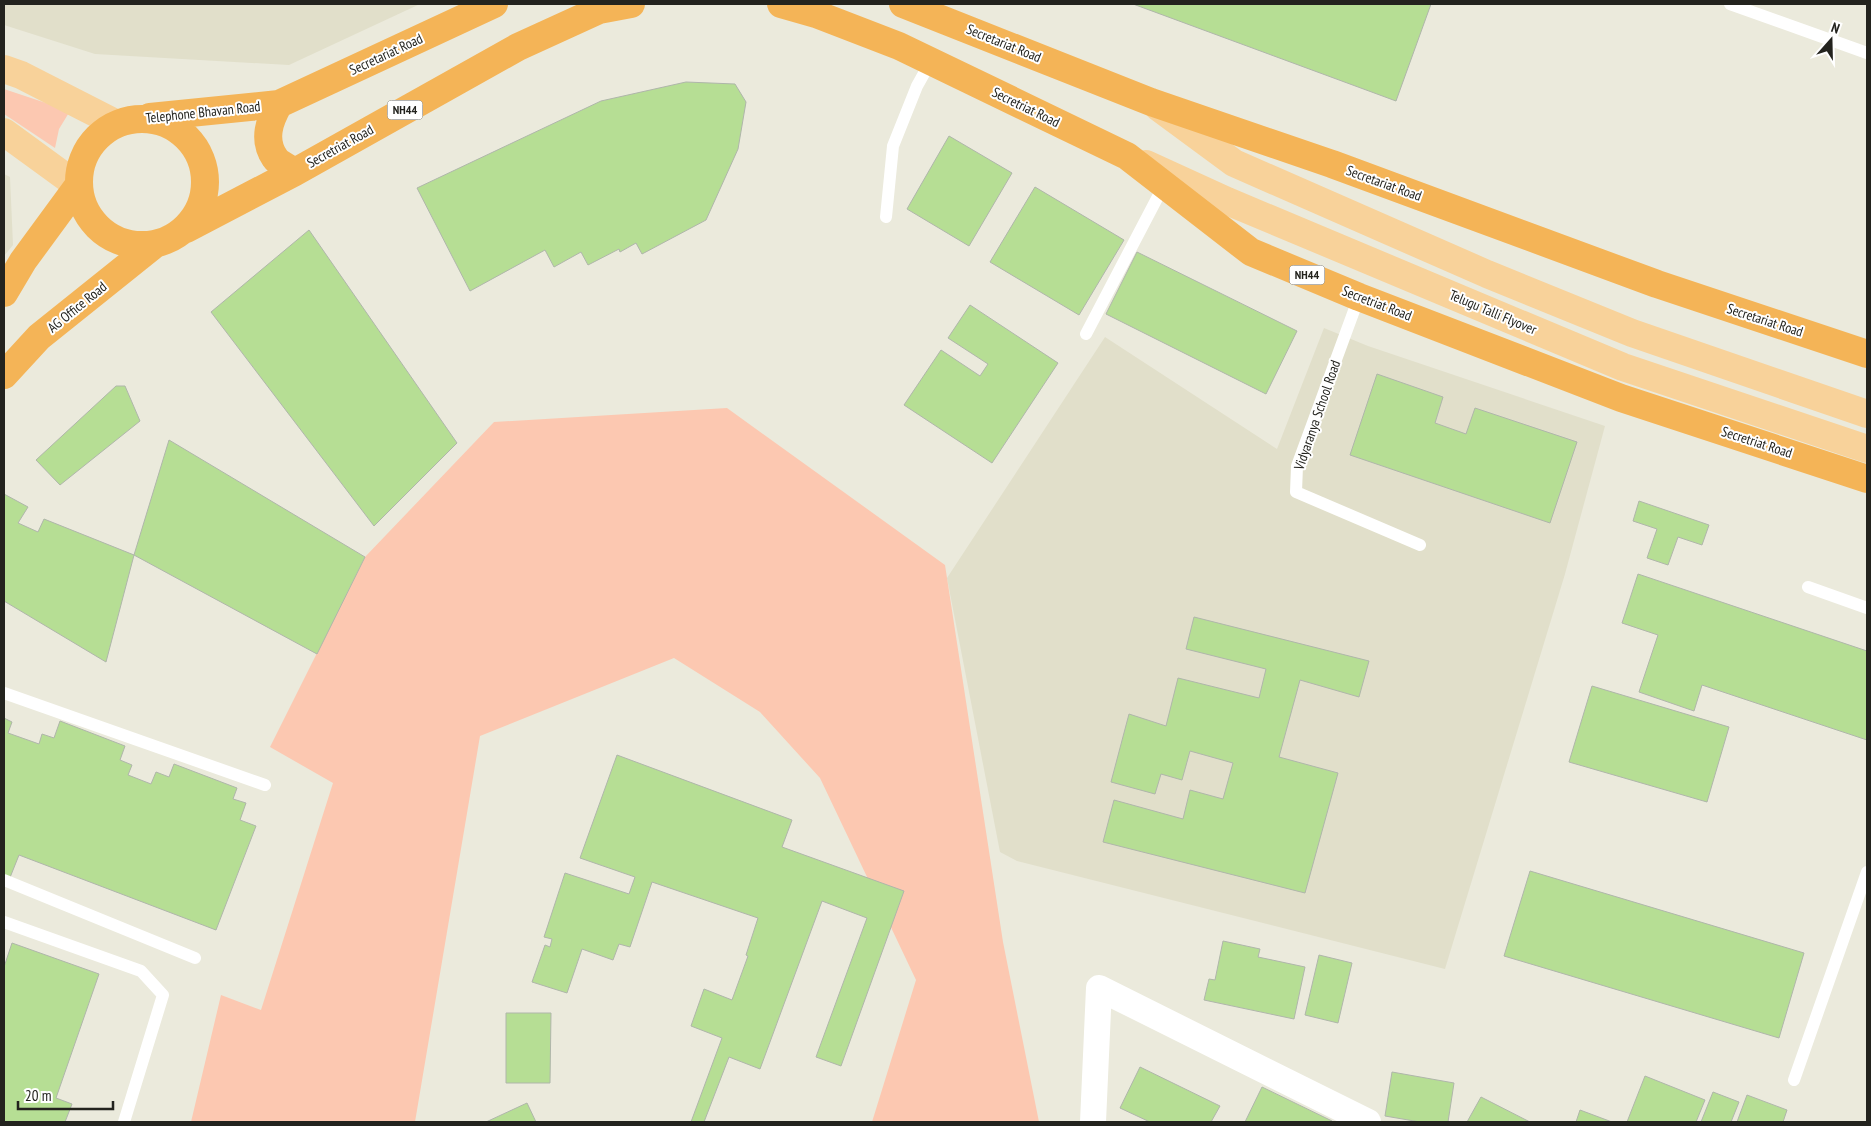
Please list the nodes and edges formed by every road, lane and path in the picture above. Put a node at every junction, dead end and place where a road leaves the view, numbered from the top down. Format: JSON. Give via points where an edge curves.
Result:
{"nodes":[{"id":1,"x":494,"y":4,"type":"edge"},
{"id":2,"x":631,"y":4,"type":"edge"},
{"id":3,"x":781,"y":4,"type":"edge"},
{"id":4,"x":903,"y":4,"type":"edge"},
{"id":5,"x":1730,"y":4,"type":"edge"},
{"id":6,"x":1867,"y":53,"type":"edge"},
{"id":7,"x":931,"y":61,"type":"junction"},
{"id":8,"x":4,"y":69,"type":"edge"},
{"id":9,"x":1150,"y":102,"type":"junction"},
{"id":10,"x":279,"y":104,"type":"junction"},
{"id":11,"x":122,"y":122,"type":"junction"},
{"id":12,"x":4,"y":132,"type":"edge"},
{"id":13,"x":1127,"y":156,"type":"junction"},
{"id":14,"x":294,"y":172,"type":"junction"},
{"id":15,"x":1164,"y":185,"type":"junction"},
{"id":16,"x":78,"y":186,"type":"junction"},
{"id":17,"x":886,"y":217,"type":"dead end"},
{"id":18,"x":186,"y":229,"type":"junction"},
{"id":19,"x":155,"y":244,"type":"junction"},
{"id":20,"x":4,"y":293,"type":"edge"},
{"id":21,"x":1359,"y":296,"type":"junction"},
{"id":22,"x":1086,"y":334,"type":"dead end"},
{"id":23,"x":1867,"y":354,"type":"edge"},
{"id":24,"x":4,"y":375,"type":"edge"},
{"id":25,"x":1867,"y":414,"type":"edge"},
{"id":26,"x":1867,"y":449,"type":"edge"},
{"id":27,"x":1867,"y":479,"type":"edge"},
{"id":28,"x":1420,"y":545,"type":"dead end"},
{"id":29,"x":1808,"y":587,"type":"dead end"},
{"id":30,"x":1867,"y":608,"type":"edge"},
{"id":31,"x":4,"y":693,"type":"edge"},
{"id":32,"x":265,"y":785,"type":"dead end"},
{"id":33,"x":1867,"y":872,"type":"edge"},
{"id":34,"x":4,"y":880,"type":"edge"},
{"id":35,"x":4,"y":922,"type":"edge"},
{"id":36,"x":195,"y":958,"type":"dead end"},
{"id":37,"x":1794,"y":1080,"type":"dead end"},
{"id":38,"x":124,"y":1122,"type":"edge"},
{"id":39,"x":1093,"y":1122,"type":"edge"},
{"id":40,"x":1368,"y":1122,"type":"edge"}],
"edges":[{"from":1,"to":10,"type":"highway","name":"Secretariat Road","number":"NH44"},
{"from":2,"to":14,"type":"highway","name":"Secretriat Road","number":"NH44","via":[[599,10],[518,47]]},
{"from":3,"to":7,"type":"highway","name":"Secretriat Road","number":"NH44","via":[[816,14]]},
{"from":4,"to":9,"type":"highway","name":"Secretariat Road"},
{"from":5,"to":6,"type":"lane"},
{"from":7,"to":13,"type":"highway","name":"Secretriat Road","number":"NH44"},
{"from":7,"to":17,"type":"lane","via":[[893,146]]},
{"from":8,"to":11,"type":"main road"},
{"from":9,"to":23,"type":"highway","name":"Secretariat Road","via":[[1332,164],[1657,284]]},
{"from":9,"to":25,"type":"main road","via":[[1234,163],[1486,274],[1632,333]]},
{"from":10,"to":11,"type":"highway","name":"Telephone Bhavan Road","number":"NH44"},
{"from":10,"to":14,"type":"highway","via":[[269,124],[269,143],[275,158]]},
{"from":11,"to":16,"type":"highway","number":"NH44","via":[[90,144],[82,161]]},
{"from":11,"to":18,"type":"highway","number":"NH44","via":[[150,120],[179,130],[195,145],[204,165],[206,190],[199,211]]},
{"from":12,"to":16,"type":"main road"},
{"from":13,"to":15,"type":"highway","name":"Secretriat Road","number":"NH44"},
{"from":13,"to":26,"type":"main road","name":"Telugu Talli Flyover","via":[[1623,367]]},
{"from":14,"to":18,"type":"highway","name":"Secretriat Road","number":"NH44"},
{"from":15,"to":21,"type":"highway","name":"Secretriat Road","number":"NH44","via":[[1251,252]]},
{"from":15,"to":22,"type":"lane"},
{"from":16,"to":19,"type":"highway","number":"NH44","via":[[84,206],[96,225],[114,238],[133,244]]},
{"from":16,"to":20,"type":"highway","number":"NH44","via":[[23,261]]},
{"from":18,"to":19,"type":"highway","number":"NH44"},
{"from":19,"to":24,"type":"highway","name":"AG Office Road","number":"NH44","via":[[39,337]]},
{"from":21,"to":27,"type":"highway","name":"Secretriat Road","number":"NH44","via":[[1621,398]]},
{"from":21,"to":28,"type":"lane","name":"Vidyaranya School Road","via":[[1296,466],[1296,492]]},
{"from":29,"to":30,"type":"lane"},
{"from":31,"to":32,"type":"lane"},
{"from":33,"to":37,"type":"lane"},
{"from":34,"to":36,"type":"lane"},
{"from":35,"to":38,"type":"lane","via":[[141,971],[163,996]]},
{"from":39,"to":40,"type":"street","via":[[1099,988]]}]}
